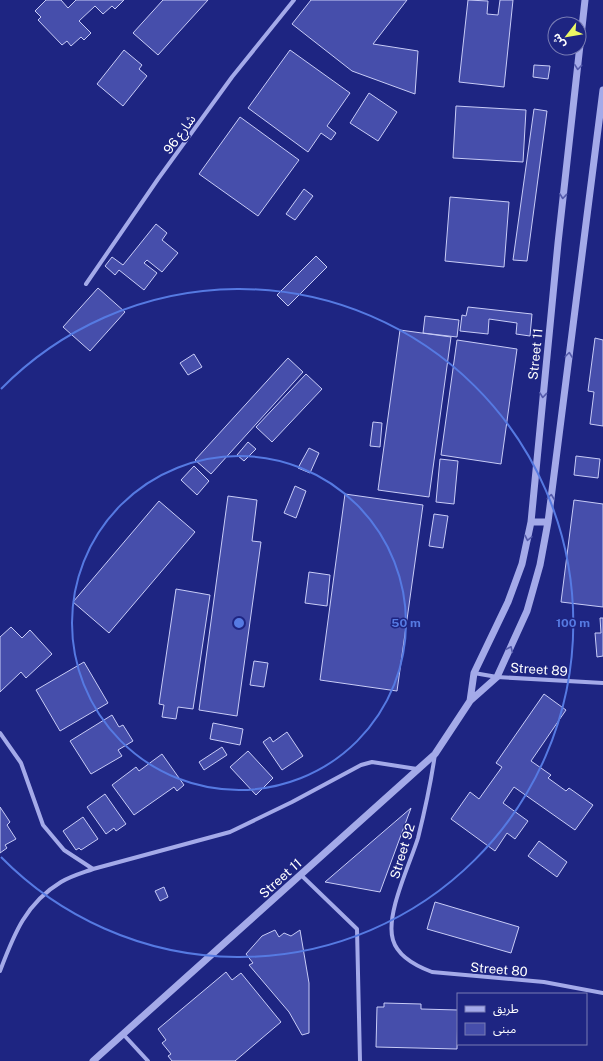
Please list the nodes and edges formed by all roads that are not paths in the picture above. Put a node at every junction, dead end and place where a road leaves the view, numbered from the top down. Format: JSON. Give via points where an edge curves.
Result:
{"nodes":[{"id":1,"x":294,"y":0,"type":"edge"},
{"id":2,"x":585,"y":0,"type":"edge"},
{"id":3,"x":603,"y":90,"type":"edge"},
{"id":4,"x":86,"y":284,"type":"dead end"},
{"id":5,"x":531,"y":522,"type":"junction"},
{"id":6,"x":548,"y":522,"type":"junction"},
{"id":7,"x":474,"y":673,"type":"junction"},
{"id":8,"x":497,"y":677,"type":"junction"},
{"id":9,"x":603,"y":683,"type":"edge"},
{"id":10,"x":470,"y":701,"type":"junction"},
{"id":11,"x":0,"y":733,"type":"edge"},
{"id":12,"x":436,"y":754,"type":"junction"},
{"id":13,"x":418,"y":769,"type":"junction"},
{"id":14,"x":93,"y":869,"type":"junction"},
{"id":15,"x":301,"y":875,"type":"junction"},
{"id":16,"x":399,"y":952,"type":"joint"},
{"id":17,"x":0,"y":971,"type":"edge"},
{"id":18,"x":603,"y":993,"type":"edge"},
{"id":19,"x":123,"y":1034,"type":"junction"},
{"id":20,"x":92,"y":1061,"type":"edge"},
{"id":21,"x":148,"y":1061,"type":"edge"},
{"id":22,"x":360,"y":1061,"type":"edge"}],
"edges":[{"from":1,"to":4,"type":"street","name":"شارع 96","via":[[228,84]]},
{"from":2,"to":5,"type":"street","name":"Street 11","one_way":true},
{"from":6,"to":3,"type":"street","name":"Street 11","one_way":true},
{"from":5,"to":6,"type":"street"},
{"from":5,"to":7,"type":"street","name":"Street 11","one_way":true,"via":[[522,564],[508,602]]},
{"from":8,"to":6,"type":"street","name":"Street 11","one_way":true,"via":[[527,611],[540,565]]},
{"from":7,"to":8,"type":"street","name":"Street 89"},
{"from":7,"to":10,"type":"street","name":"Street 11"},
{"from":8,"to":9,"type":"street","name":"Street 89"},
{"from":8,"to":10,"type":"street","name":"Street 11"},
{"from":10,"to":12,"type":"street","name":"Street 11"},
{"from":11,"to":14,"type":"street","via":[[21,764],[43,825],[64,850]]},
{"from":12,"to":13,"type":"street","name":"Street 11"},
{"from":12,"to":16,"type":"street","name":"Street 92","via":[[418,838],[391,922],[393,942]]},
{"from":13,"to":14,"type":"street","via":[[372,762],[361,765],[230,832]]},
{"from":13,"to":15,"type":"street","name":"Street 11"},
{"from":14,"to":17,"type":"street","via":[[61,882],[42,896],[28,911],[16,930]]},
{"from":15,"to":19,"type":"street","name":"Street 11"},
{"from":15,"to":22,"type":"street","via":[[357,929]]},
{"from":16,"to":18,"type":"street","name":"Street 80","via":[[407,960],[432,972],[544,982]]},
{"from":19,"to":20,"type":"street","name":"Street 11"},
{"from":19,"to":21,"type":"street"}]}
